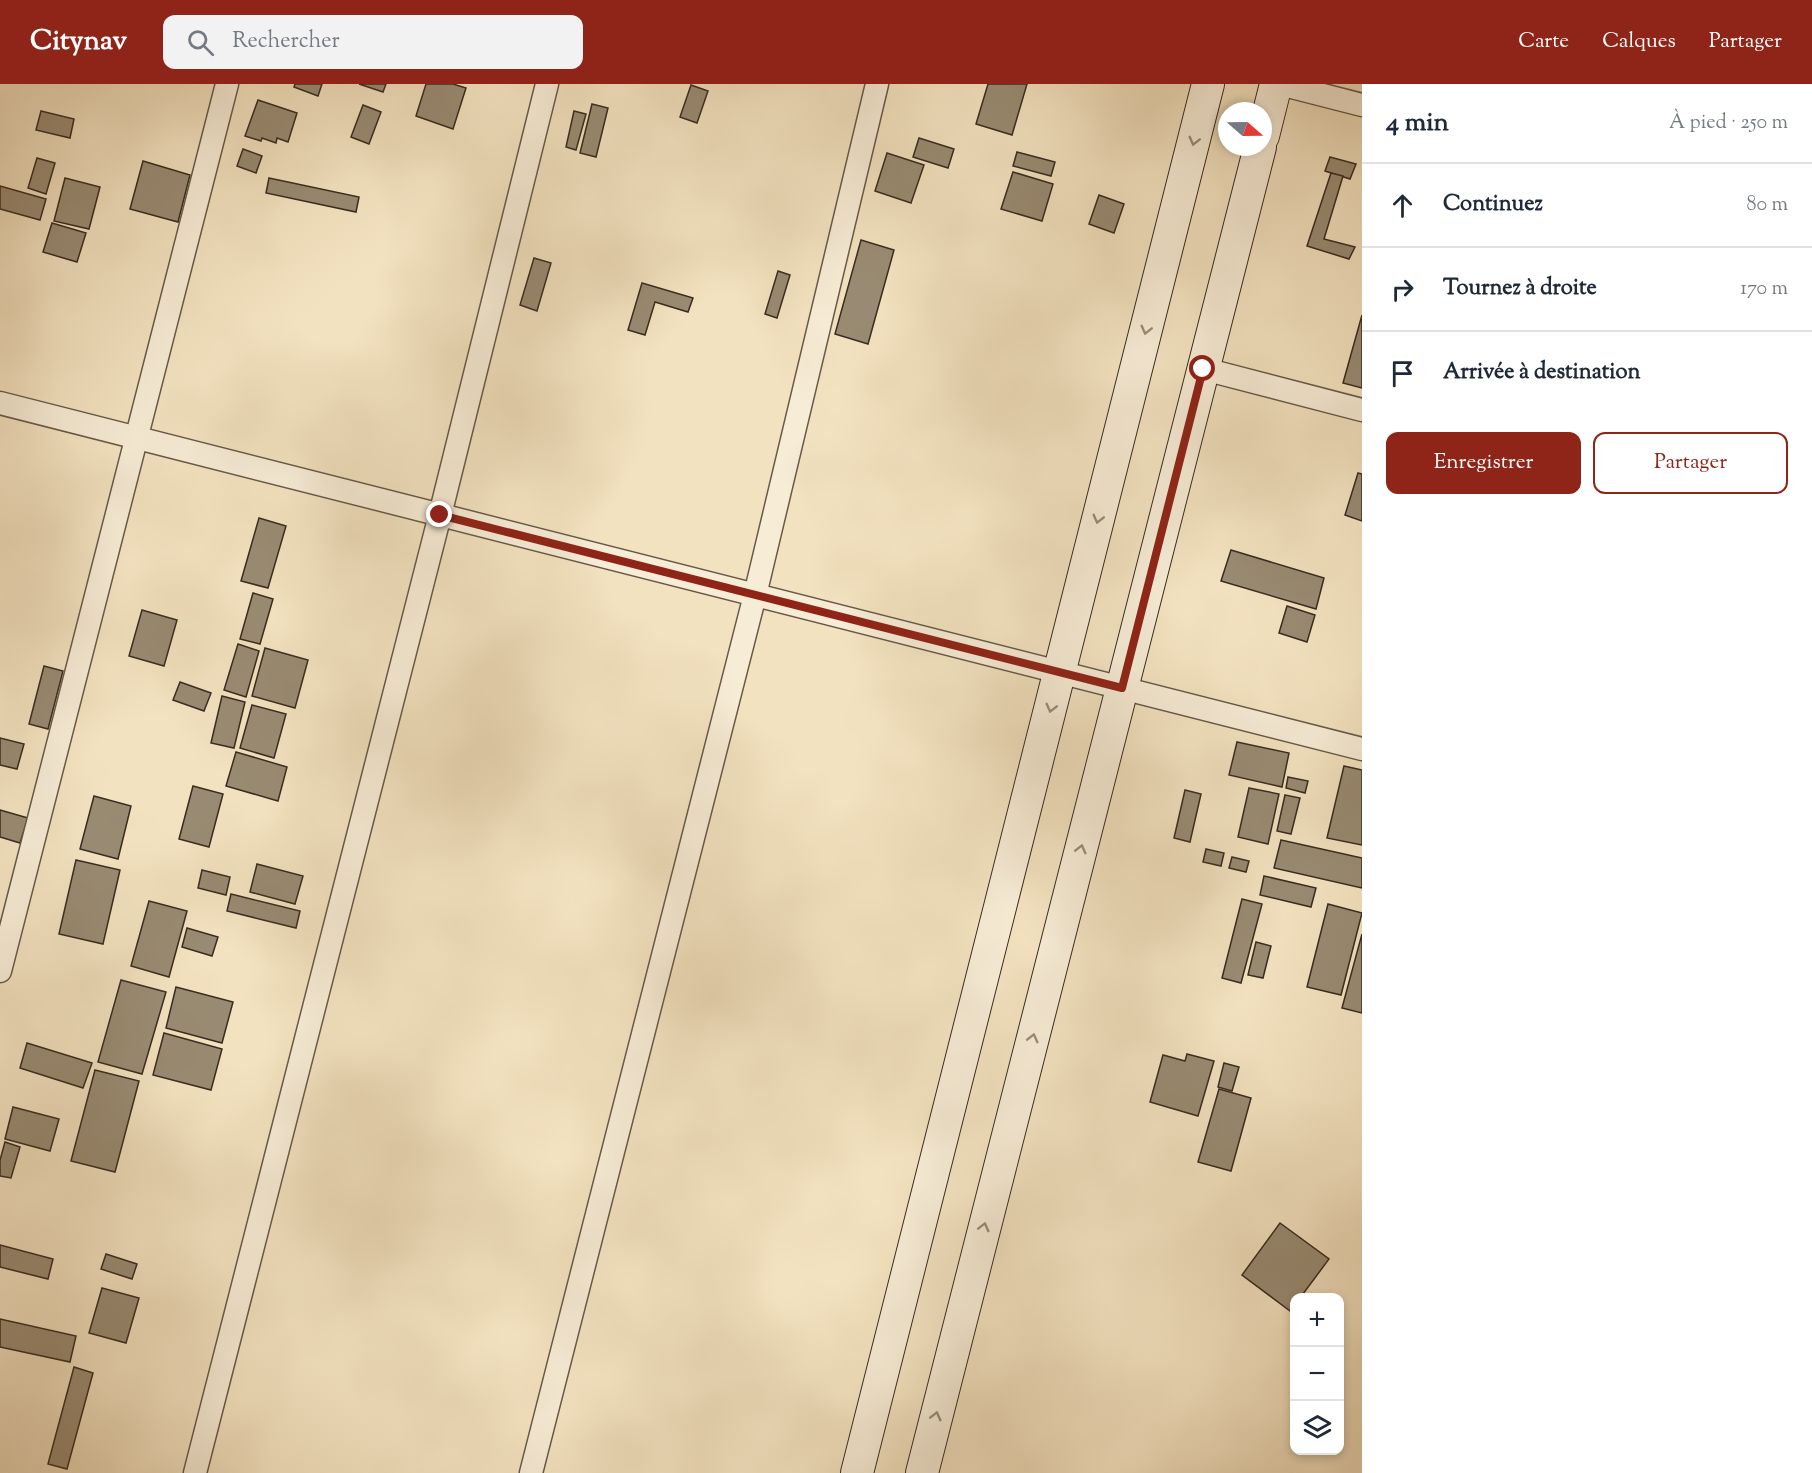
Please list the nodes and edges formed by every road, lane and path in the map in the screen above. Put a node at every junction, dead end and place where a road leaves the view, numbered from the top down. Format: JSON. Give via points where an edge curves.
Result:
{"nodes":[{"id":1,"x":227,"y":84,"type":"edge"},
{"id":2,"x":547,"y":84,"type":"edge"},
{"id":3,"x":877,"y":84,"type":"edge"},
{"id":4,"x":1208,"y":84,"type":"edge"},
{"id":5,"x":1278,"y":84,"type":"edge"},
{"id":6,"x":1272,"y":105,"type":"edge"},
{"id":7,"x":1362,"y":105,"type":"edge"},
{"id":8,"x":1258,"y":156,"type":"edge"},
{"id":9,"x":1203,"y":369,"type":"junction"},
{"id":10,"x":0,"y":403,"type":"edge"},
{"id":11,"x":1362,"y":410,"type":"edge"},
{"id":12,"x":136,"y":438,"type":"junction"},
{"id":13,"x":440,"y":515,"type":"junction"},
{"id":14,"x":755,"y":595,"type":"junction"},
{"id":15,"x":1060,"y":672,"type":"junction"},
{"id":16,"x":1122,"y":688,"type":"junction"},
{"id":17,"x":1362,"y":749,"type":"edge"},
{"id":18,"x":0,"y":971,"type":"edge"},
{"id":19,"x":195,"y":1473,"type":"edge"},
{"id":20,"x":531,"y":1473,"type":"edge"},
{"id":21,"x":858,"y":1473,"type":"edge"},
{"id":22,"x":922,"y":1473,"type":"edge"}],
"edges":[{"from":1,"to":12,"type":"street"},
{"from":2,"to":13,"type":"street"},
{"from":3,"to":14,"type":"street"},
{"from":4,"to":15,"type":"street","one_way":true},
{"from":5,"to":6,"type":"street"},
{"from":5,"to":7,"type":"street"},
{"from":8,"to":9,"type":"street"},
{"from":9,"to":11,"type":"street"},
{"from":9,"to":16,"type":"street"},
{"from":10,"to":12,"type":"street"},
{"from":12,"to":13,"type":"street"},
{"from":12,"to":18,"type":"street"},
{"from":13,"to":14,"type":"street"},
{"from":13,"to":19,"type":"street"},
{"from":14,"to":15,"type":"street"},
{"from":14,"to":20,"type":"street"},
{"from":15,"to":16,"type":"street"},
{"from":15,"to":21,"type":"street","one_way":true},
{"from":16,"to":17,"type":"street"},
{"from":22,"to":16,"type":"street","one_way":true}]}
